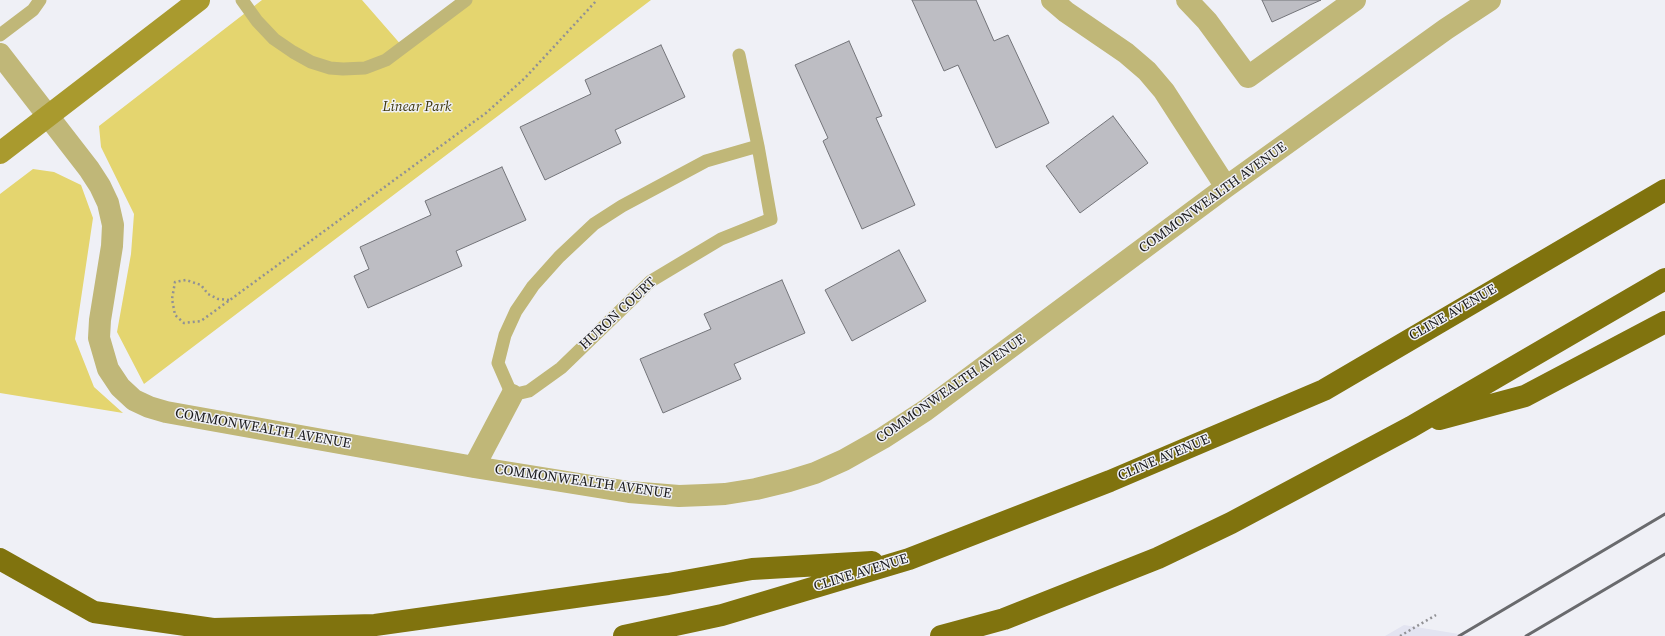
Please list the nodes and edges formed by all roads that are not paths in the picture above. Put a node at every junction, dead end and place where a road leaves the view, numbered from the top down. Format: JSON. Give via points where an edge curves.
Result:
{"nodes":[{"id":1,"x":40,"y":0,"type":"edge"},
{"id":2,"x":198,"y":0,"type":"edge"},
{"id":3,"x":242,"y":0,"type":"edge"},
{"id":4,"x":466,"y":0,"type":"edge"},
{"id":5,"x":1052,"y":0,"type":"edge"},
{"id":6,"x":1187,"y":0,"type":"edge"},
{"id":7,"x":1355,"y":0,"type":"edge"},
{"id":8,"x":1490,"y":0,"type":"edge"},
{"id":9,"x":0,"y":35,"type":"edge"},
{"id":10,"x":0,"y":54,"type":"edge"},
{"id":11,"x":739,"y":55,"type":"dead end"},
{"id":12,"x":48,"y":116,"type":"junction"},
{"id":13,"x":758,"y":146,"type":"junction"},
{"id":14,"x":0,"y":153,"type":"edge"},
{"id":15,"x":1665,"y":178,"type":"edge"},
{"id":16,"x":1226,"y":187,"type":"junction"},
{"id":17,"x":1665,"y":190,"type":"edge"},
{"id":18,"x":1576,"y":241,"type":"junction"},
{"id":19,"x":1665,"y":279,"type":"edge"},
{"id":20,"x":1665,"y":322,"type":"edge"},
{"id":21,"x":512,"y":395,"type":"junction"},
{"id":22,"x":1411,"y":427,"type":"junction"},
{"id":23,"x":474,"y":467,"type":"junction"},
{"id":24,"x":0,"y":559,"type":"edge"},
{"id":25,"x":909,"y":560,"type":"junction"},
{"id":26,"x":624,"y":636,"type":"edge"},
{"id":27,"x":941,"y":636,"type":"edge"}],
"edges":[{"from":1,"to":9,"type":"lane","via":[[33,10]]},
{"from":2,"to":12,"type":"main road"},
{"from":3,"to":4,"type":"lane","via":[[274,39],[293,52],[311,62],[343,69],[365,68],[386,60]]},
{"from":5,"to":16,"type":"street","via":[[1147,71],[1164,91]]},
{"from":6,"to":7,"type":"street","via":[[1207,21],[1248,77]]},
{"from":8,"to":16,"type":"street","name":"COMMONWEALTH AVENUE"},
{"from":10,"to":12,"type":"street","name":"COMMONWEALTH AVENUE"},
{"from":11,"to":13,"type":"lane","name":"HURON COURT"},
{"from":12,"to":14,"type":"main road"},
{"from":12,"to":23,"type":"street","name":"COMMONWEALTH AVENUE","via":[[89,169],[108,204],[113,225],[112,246],[99,338],[108,369],[120,387],[134,400],[166,412]]},
{"from":13,"to":21,"type":"lane","via":[[706,161],[622,206],[594,224],[559,257],[533,286],[516,311],[505,335],[498,363]]},
{"from":13,"to":21,"type":"lane","name":"HURON COURT","via":[[771,219],[721,239],[651,281],[561,368],[529,391]]},
{"from":15,"to":18,"type":"highway"},
{"from":16,"to":23,"type":"street","name":"COMMONWEALTH AVENUE","via":[[926,410],[844,460],[815,473],[725,494],[679,496],[629,492]]},
{"from":17,"to":18,"type":"highway","name":"CLINE AVENUE"},
{"from":18,"to":25,"type":"highway","name":"CLINE AVENUE","via":[[1324,390],[1110,481]]},
{"from":19,"to":22,"type":"highway"},
{"from":20,"to":22,"type":"highway","via":[[1525,396]]},
{"from":21,"to":23,"type":"street"},
{"from":22,"to":27,"type":"highway","via":[[1298,488],[1158,558],[1004,619]]},
{"from":24,"to":25,"type":"highway","via":[[94,612],[213,629],[375,625],[668,584],[752,569]]},
{"from":25,"to":26,"type":"highway","name":"CLINE AVENUE","via":[[722,615]]}]}
